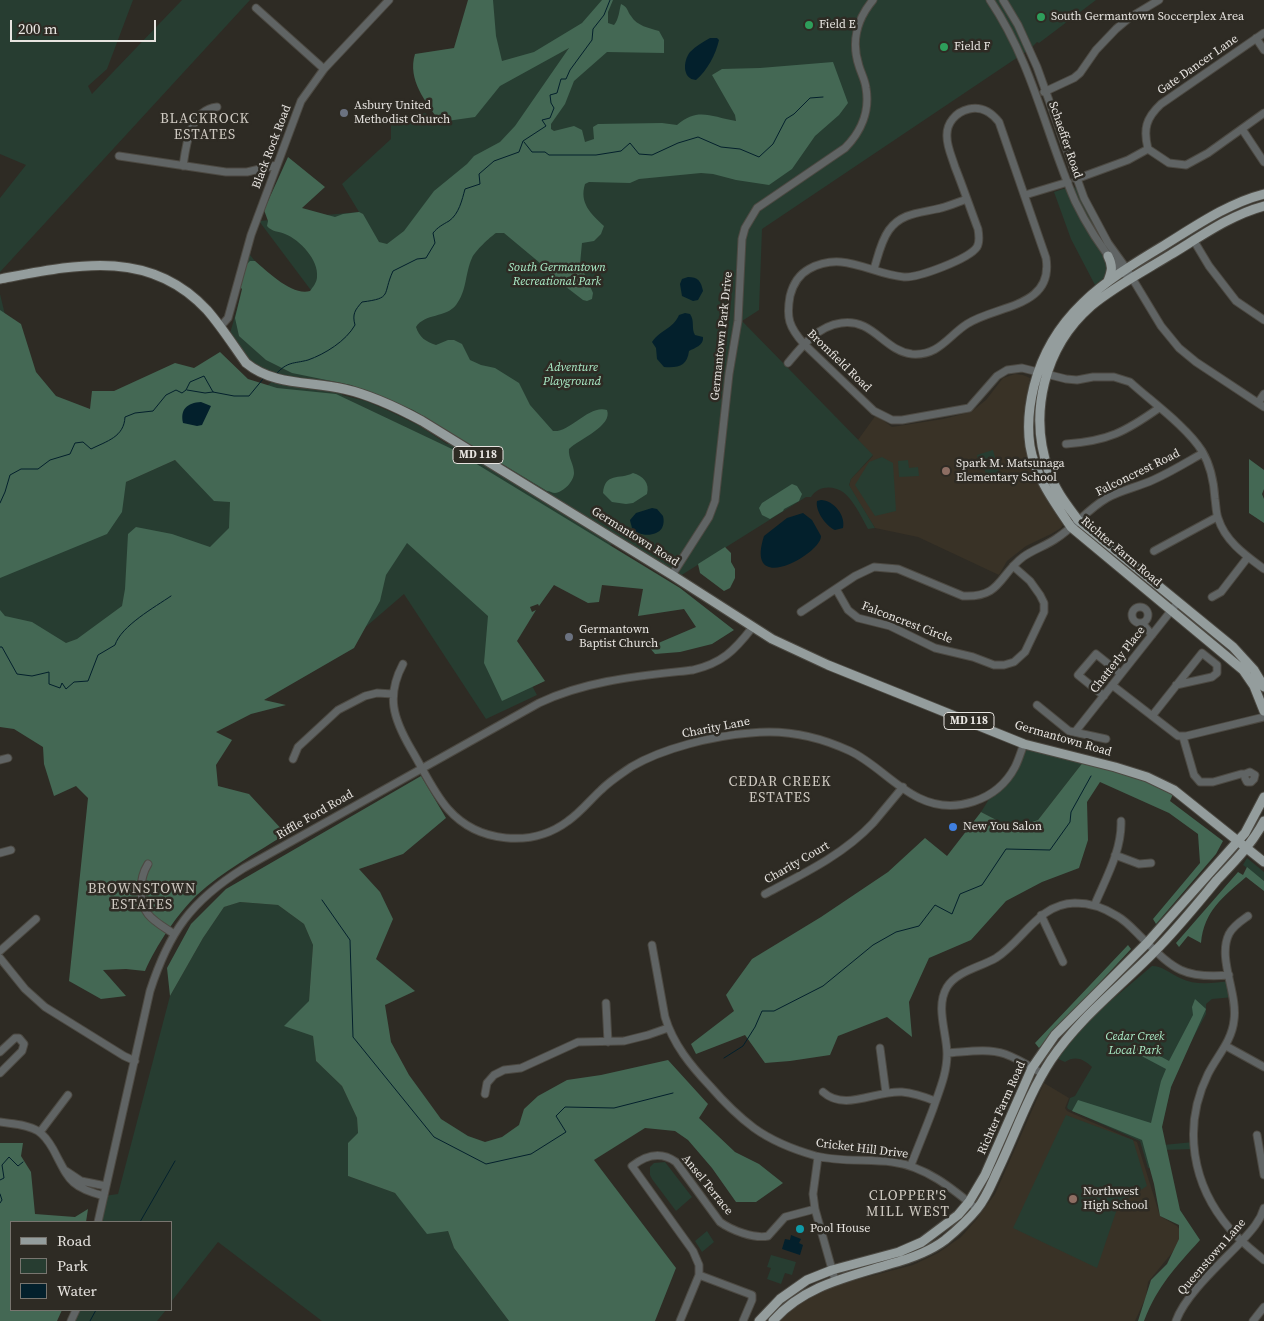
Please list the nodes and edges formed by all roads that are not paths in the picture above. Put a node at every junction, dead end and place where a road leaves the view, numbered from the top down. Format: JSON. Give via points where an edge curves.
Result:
{"nodes":[{"id":1,"x":388,"y":0,"type":"edge"},
{"id":2,"x":873,"y":0,"type":"edge"},
{"id":3,"x":990,"y":0,"type":"edge"},
{"id":4,"x":1002,"y":0,"type":"edge"},
{"id":5,"x":1158,"y":0,"type":"edge"},
{"id":6,"x":256,"y":8,"type":"dead end"},
{"id":7,"x":1264,"y":32,"type":"edge"},
{"id":8,"x":1256,"y":38,"type":"junction"},
{"id":9,"x":1264,"y":50,"type":"edge"},
{"id":10,"x":324,"y":70,"type":"junction"},
{"id":11,"x":1046,"y":91,"type":"junction"},
{"id":12,"x":1037,"y":94,"type":"junction"},
{"id":13,"x":217,"y":107,"type":"dead end"},
{"id":14,"x":1264,"y":114,"type":"edge"},
{"id":15,"x":1242,"y":129,"type":"junction"},
{"id":16,"x":1148,"y":149,"type":"junction"},
{"id":17,"x":119,"y":156,"type":"dead end"},
{"id":18,"x":1264,"y":162,"type":"edge"},
{"id":19,"x":277,"y":165,"type":"junction"},
{"id":20,"x":183,"y":166,"type":"junction"},
{"id":21,"x":1076,"y":179,"type":"junction"},
{"id":22,"x":1068,"y":182,"type":"junction"},
{"id":23,"x":1264,"y":194,"type":"edge"},
{"id":24,"x":1025,"y":195,"type":"junction"},
{"id":25,"x":967,"y":199,"type":"junction"},
{"id":26,"x":1264,"y":206,"type":"edge"},
{"id":27,"x":1194,"y":241,"type":"junction"},
{"id":28,"x":1108,"y":256,"type":"junction"},
{"id":29,"x":874,"y":270,"type":"junction"},
{"id":30,"x":1123,"y":270,"type":"junction"},
{"id":31,"x":1131,"y":278,"type":"junction"},
{"id":32,"x":0,"y":279,"type":"edge"},
{"id":33,"x":1108,"y":281,"type":"junction"},
{"id":34,"x":1264,"y":320,"type":"edge"},
{"id":35,"x":220,"y":327,"type":"junction"},
{"id":36,"x":804,"y":344,"type":"junction"},
{"id":37,"x":788,"y":363,"type":"dead end"},
{"id":38,"x":1042,"y":373,"type":"junction"},
{"id":39,"x":1264,"y":394,"type":"edge"},
{"id":40,"x":1261,"y":405,"type":"edge"},
{"id":41,"x":1159,"y":408,"type":"junction"},
{"id":42,"x":1066,"y":444,"type":"dead end"},
{"id":43,"x":1203,"y":453,"type":"junction"},
{"id":44,"x":1217,"y":517,"type":"junction"},
{"id":45,"x":1078,"y":520,"type":"junction"},
{"id":46,"x":1071,"y":527,"type":"junction"},
{"id":47,"x":1154,"y":551,"type":"dead end"},
{"id":48,"x":1248,"y":558,"type":"junction"},
{"id":49,"x":1013,"y":566,"type":"junction"},
{"id":50,"x":1264,"y":568,"type":"edge"},
{"id":51,"x":672,"y":575,"type":"junction"},
{"id":52,"x":836,"y":590,"type":"junction"},
{"id":53,"x":1212,"y":597,"type":"dead end"},
{"id":54,"x":1178,"y":602,"type":"junction"},
{"id":55,"x":1172,"y":611,"type":"junction"},
{"id":56,"x":801,"y":612,"type":"dead end"},
{"id":57,"x":1142,"y":623,"type":"dead end"},
{"id":58,"x":752,"y":628,"type":"junction"},
{"id":59,"x":1152,"y":635,"type":"junction"},
{"id":60,"x":403,"y":664,"type":"dead end"},
{"id":61,"x":1122,"y":674,"type":"junction"},
{"id":62,"x":1112,"y":685,"type":"junction"},
{"id":63,"x":1176,"y":685,"type":"junction"},
{"id":64,"x":1264,"y":687,"type":"edge"},
{"id":65,"x":393,"y":694,"type":"junction"},
{"id":66,"x":1104,"y":696,"type":"junction"},
{"id":67,"x":1037,"y":705,"type":"dead end"},
{"id":68,"x":1264,"y":711,"type":"edge"},
{"id":69,"x":1152,"y":716,"type":"junction"},
{"id":70,"x":1264,"y":717,"type":"edge"},
{"id":71,"x":1075,"y":732,"type":"junction"},
{"id":72,"x":1183,"y":737,"type":"junction"},
{"id":73,"x":1106,"y":739,"type":"dead end"},
{"id":74,"x":1024,"y":744,"type":"junction"},
{"id":75,"x":8,"y":758,"type":"dead end"},
{"id":76,"x":293,"y":759,"type":"dead end"},
{"id":77,"x":0,"y":760,"type":"edge"},
{"id":78,"x":422,"y":768,"type":"junction"},
{"id":79,"x":1245,"y":774,"type":"dead end"},
{"id":80,"x":903,"y":787,"type":"junction"},
{"id":81,"x":1264,"y":797,"type":"edge"},
{"id":82,"x":1122,"y":821,"type":"dead end"},
{"id":83,"x":1264,"y":821,"type":"edge"},
{"id":84,"x":1238,"y":840,"type":"junction"},
{"id":85,"x":1247,"y":847,"type":"junction"},
{"id":86,"x":11,"y":850,"type":"dead end"},
{"id":87,"x":0,"y":853,"type":"edge"},
{"id":88,"x":1115,"y":855,"type":"junction"},
{"id":89,"x":1151,"y":862,"type":"dead end"},
{"id":90,"x":1264,"y":862,"type":"edge"},
{"id":91,"x":148,"y":864,"type":"dead end"},
{"id":92,"x":765,"y":894,"type":"dead end"},
{"id":93,"x":1094,"y":904,"type":"junction"},
{"id":94,"x":1041,"y":915,"type":"junction"},
{"id":95,"x":1248,"y":916,"type":"dead end"},
{"id":96,"x":36,"y":919,"type":"dead end"},
{"id":97,"x":174,"y":934,"type":"junction"},
{"id":98,"x":1147,"y":943,"type":"junction"},
{"id":99,"x":652,"y":945,"type":"dead end"},
{"id":100,"x":0,"y":951,"type":"edge"},
{"id":101,"x":1155,"y":951,"type":"junction"},
{"id":102,"x":0,"y":958,"type":"edge"},
{"id":103,"x":1063,"y":962,"type":"dead end"},
{"id":104,"x":1229,"y":975,"type":"junction"},
{"id":105,"x":606,"y":1003,"type":"dead end"},
{"id":106,"x":668,"y":1028,"type":"junction"},
{"id":107,"x":608,"y":1042,"type":"junction"},
{"id":108,"x":1226,"y":1046,"type":"junction"},
{"id":109,"x":880,"y":1048,"type":"dead end"},
{"id":110,"x":0,"y":1052,"type":"edge"},
{"id":111,"x":947,"y":1053,"type":"junction"},
{"id":112,"x":135,"y":1060,"type":"junction"},
{"id":113,"x":1264,"y":1067,"type":"edge"},
{"id":114,"x":1032,"y":1068,"type":"junction"},
{"id":115,"x":0,"y":1073,"type":"edge"},
{"id":116,"x":1043,"y":1074,"type":"junction"},
{"id":117,"x":823,"y":1092,"type":"dead end"},
{"id":118,"x":886,"y":1093,"type":"junction"},
{"id":119,"x":485,"y":1094,"type":"dead end"},
{"id":120,"x":68,"y":1095,"type":"dead end"},
{"id":121,"x":935,"y":1102,"type":"junction"},
{"id":122,"x":0,"y":1122,"type":"edge"},
{"id":123,"x":40,"y":1132,"type":"junction"},
{"id":124,"x":1258,"y":1135,"type":"dead end"},
{"id":125,"x":818,"y":1157,"type":"junction"},
{"id":126,"x":911,"y":1166,"type":"junction"},
{"id":127,"x":66,"y":1171,"type":"junction"},
{"id":128,"x":1264,"y":1174,"type":"edge"},
{"id":129,"x":106,"y":1186,"type":"junction"},
{"id":130,"x":104,"y":1196,"type":"junction"},
{"id":131,"x":969,"y":1202,"type":"junction"},
{"id":132,"x":1264,"y":1208,"type":"edge"},
{"id":133,"x":815,"y":1209,"type":"junction"},
{"id":134,"x":977,"y":1209,"type":"junction"},
{"id":135,"x":98,"y":1221,"type":"edge"},
{"id":136,"x":1242,"y":1241,"type":"junction"},
{"id":137,"x":1264,"y":1260,"type":"edge"},
{"id":138,"x":832,"y":1270,"type":"junction"},
{"id":139,"x":699,"y":1275,"type":"junction"},
{"id":140,"x":836,"y":1280,"type":"junction"},
{"id":141,"x":1264,"y":1307,"type":"edge"},
{"id":142,"x":680,"y":1321,"type":"edge"},
{"id":143,"x":743,"y":1321,"type":"edge"},
{"id":144,"x":759,"y":1321,"type":"edge"},
{"id":145,"x":773,"y":1321,"type":"edge"},
{"id":146,"x":1176,"y":1321,"type":"edge"},
{"id":147,"x":1253,"y":1321,"type":"edge"}],
"edges":[{"from":1,"to":10,"type":"street","name":"Black Rock Road"},
{"from":2,"to":51,"type":"street","name":"Germantown Park Drive","via":[[862,16],[856,35],[856,55],[867,94],[859,130],[844,148],[757,208],[745,228],[738,321],[715,502],[710,517]]},
{"from":3,"to":12,"type":"street","name":"Schaeffer Road","via":[[1009,29]]},
{"from":4,"to":11,"type":"street","name":"Schaeffer Road","via":[[1029,47]]},
{"from":5,"to":11,"type":"street","via":[[1116,29],[1074,78]]},
{"from":6,"to":10,"type":"street"},
{"from":7,"to":8,"type":"street","name":"Gate Dancer Lane"},
{"from":8,"to":9,"type":"street"},
{"from":8,"to":16,"type":"street","name":"Gate Dancer Lane","via":[[1151,114],[1146,126]]},
{"from":10,"to":19,"type":"street","name":"Black Rock Road","via":[[301,101]]},
{"from":11,"to":12,"type":"street"},
{"from":11,"to":21,"type":"street","name":"Schaeffer Road"},
{"from":12,"to":22,"type":"street","name":"Schaeffer Road"},
{"from":13,"to":20,"type":"street","via":[[207,110],[194,123]]},
{"from":14,"to":15,"type":"street"},
{"from":15,"to":16,"type":"street","via":[[1186,165],[1169,163]]},
{"from":15,"to":18,"type":"street"},
{"from":16,"to":21,"type":"street"},
{"from":17,"to":20,"type":"street"},
{"from":19,"to":20,"type":"street","via":[[234,173]]},
{"from":19,"to":35,"type":"street","name":"Black Rock Road","via":[[251,235],[228,318]]},
{"from":21,"to":30,"type":"street","name":"Schaeffer Road"},
{"from":22,"to":24,"type":"street"},
{"from":22,"to":28,"type":"street","name":"Schaeffer Road","via":[[1083,216]]},
{"from":23,"to":30,"type":"main road","name":"Richter Farm Road","via":[[1233,206]]},
{"from":24,"to":25,"type":"street","name":"Bromfield Road","via":[[999,122],[990,112],[974,108],[956,115],[947,130],[948,145]]},
{"from":24,"to":36,"type":"street","name":"Bromfield Road","via":[[1047,265],[1043,281],[1028,300],[973,320],[943,345],[922,353],[901,351],[874,331],[849,322],[822,329]]},
{"from":25,"to":29,"type":"street","via":[[901,218],[884,237]]},
{"from":25,"to":29,"type":"street","name":"Bromfield Road","via":[[979,237],[978,246],[972,253],[964,259],[910,277]]},
{"from":26,"to":27,"type":"main road","name":"Richter Farm Road","via":[[1236,216]]},
{"from":27,"to":31,"type":"main road","name":"Richter Farm Road"},
{"from":27,"to":34,"type":"street","via":[[1227,291]]},
{"from":28,"to":30,"type":"street","name":"Schaeffer Road"},
{"from":28,"to":33,"type":"main road","via":[[1112,264]]},
{"from":29,"to":36,"type":"street","name":"Bromfield Road","via":[[836,261],[825,262],[804,272],[792,287],[788,315],[796,335]]},
{"from":30,"to":31,"type":"street","name":"Schaeffer Road"},
{"from":30,"to":33,"type":"main road","name":"Richter Farm Road"},
{"from":31,"to":38,"type":"main road","name":"Richter Farm Road","via":[[1081,316]]},
{"from":31,"to":40,"type":"street","name":"Schaeffer Road","via":[[1179,348]]},
{"from":32,"to":35,"type":"main road","name":"Germantown Road","number":"MD 118","via":[[80,265],[128,267],[149,272],[180,287]]},
{"from":33,"to":38,"type":"main road","name":"Richter Farm Road","via":[[1062,324],[1044,354]]},
{"from":35,"to":51,"type":"main road","name":"Germantown Road","number":"MD 118","via":[[246,362],[268,377],[345,389],[404,411]]},
{"from":36,"to":37,"type":"street","name":"Bromfield Road"},
{"from":36,"to":38,"type":"street","name":"Bromfield Road","via":[[874,411],[892,420],[962,410],[973,404],[1002,372],[1022,368]]},
{"from":38,"to":41,"type":"street","name":"Bromfield Road","via":[[1076,380],[1104,376],[1122,378]]},
{"from":38,"to":45,"type":"main road","name":"Richter Farm Road","via":[[1041,444],[1049,474]]},
{"from":38,"to":46,"type":"main road","name":"Richter Farm Road","via":[[1031,396],[1028,420],[1030,447],[1040,476]]},
{"from":39,"to":40,"type":"street"},
{"from":41,"to":42,"type":"street","via":[[1122,432],[1094,441]]},
{"from":41,"to":43,"type":"street","name":"Bromfield Road","via":[[1186,431]]},
{"from":43,"to":44,"type":"street","name":"Bromfield Road","via":[[1211,471]]},
{"from":43,"to":45,"type":"street","name":"Falconcrest Road","via":[[1155,479],[1108,497]]},
{"from":44,"to":47,"type":"street"},
{"from":44,"to":48,"type":"street","via":[[1230,540]]},
{"from":45,"to":46,"type":"street","name":"Falconcrest Road"},
{"from":45,"to":54,"type":"main road","name":"Richter Farm Road"},
{"from":46,"to":49,"type":"street","name":"Falconcrest Road"},
{"from":46,"to":55,"type":"main road","name":"Richter Farm Road"},
{"from":48,"to":50,"type":"street"},
{"from":48,"to":53,"type":"street","via":[[1221,592]]},
{"from":49,"to":52,"type":"street","name":"Falconcrest Road","via":[[992,591],[974,596],[963,596],[898,569],[882,567],[865,570]]},
{"from":49,"to":52,"type":"street","name":"Falconcrest Circle","via":[[1040,595],[1044,612],[1025,652],[1014,662],[1004,665],[935,648],[890,626],[858,618],[848,610]]},
{"from":51,"to":58,"type":"main road","name":"Germantown Road","number":"MD 118"},
{"from":52,"to":56,"type":"street","name":"Falconcrest Road"},
{"from":54,"to":55,"type":"street","name":"Chatterly Place"},
{"from":54,"to":64,"type":"main road","name":"Richter Farm Road","via":[[1233,647],[1254,670]]},
{"from":55,"to":59,"type":"street","name":"Chatterly Place"},
{"from":55,"to":68,"type":"main road","name":"Richter Farm Road","via":[[1243,670]]},
{"from":57,"to":59,"type":"street"},
{"from":58,"to":74,"type":"main road","name":"Germantown Road","number":"MD 118","via":[[828,666]]},
{"from":58,"to":78,"type":"street","name":"Riffle Ford Road","via":[[732,652],[713,664],[693,670],[605,681],[555,695]]},
{"from":59,"to":61,"type":"street","name":"Chatterly Place"},
{"from":60,"to":65,"type":"street","via":[[396,677]]},
{"from":61,"to":62,"type":"street","name":"Chatterly Place"},
{"from":61,"to":66,"type":"street","via":[[1096,654],[1078,675]]},
{"from":62,"to":66,"type":"street","name":"Chatterly Place"},
{"from":62,"to":69,"type":"street"},
{"from":63,"to":63,"type":"street","via":[[1202,653],[1218,665],[1217,673],[1212,677]]},
{"from":63,"to":69,"type":"street"},
{"from":65,"to":76,"type":"street","via":[[365,696],[338,710],[298,747]]},
{"from":65,"to":78,"type":"street","name":"Charity Lane","via":[[397,723]]},
{"from":66,"to":71,"type":"street","name":"Chatterly Place"},
{"from":67,"to":71,"type":"street","via":[[1069,731]]},
{"from":69,"to":72,"type":"street","via":[[1176,736]]},
{"from":70,"to":72,"type":"street"},
{"from":71,"to":73,"type":"street"},
{"from":72,"to":79,"type":"street","via":[[1194,775],[1200,782]]},
{"from":74,"to":80,"type":"street","name":"Charity Lane","via":[[1015,767],[1004,782],[978,800],[942,805],[918,798]]},
{"from":74,"to":84,"type":"main road","name":"Germantown Road","number":"MD 118","via":[[1115,767],[1160,783],[1174,790]]},
{"from":75,"to":77,"type":"street"},
{"from":78,"to":80,"type":"street","name":"Charity Lane","via":[[440,800],[463,823],[498,838],[514,839],[558,828],[615,778],[653,756],[676,748],[764,731],[796,733],[828,741],[853,752]]},
{"from":78,"to":97,"type":"street","name":"Riffle Ford Road","via":[[229,878],[190,911]]},
{"from":80,"to":92,"type":"street","name":"Charity Court","via":[[872,824],[846,847],[814,869]]},
{"from":81,"to":84,"type":"main road","name":"Richter Farm Road","via":[[1246,833]]},
{"from":82,"to":88,"type":"street","via":[[1122,834]]},
{"from":83,"to":85,"type":"main road","name":"Richter Farm Road"},
{"from":84,"to":85,"type":"main road","name":"Germantown Road","number":"MD 118"},
{"from":84,"to":98,"type":"main road","name":"Richter Farm Road"},
{"from":85,"to":90,"type":"main road","name":"Germantown Road","number":"MD 118"},
{"from":85,"to":101,"type":"main road","name":"Richter Farm Road"},
{"from":86,"to":87,"type":"street"},
{"from":88,"to":89,"type":"street","via":[[1139,864]]},
{"from":88,"to":93,"type":"street"},
{"from":91,"to":97,"type":"street","via":[[141,882],[143,906],[151,918]]},
{"from":93,"to":94,"type":"street","via":[[1057,906]]},
{"from":93,"to":98,"type":"street","via":[[1119,917]]},
{"from":94,"to":103,"type":"street"},
{"from":94,"to":111,"type":"street","via":[[995,958],[955,978],[947,987],[942,1008]]},
{"from":95,"to":104,"type":"street","via":[[1228,934]]},
{"from":96,"to":100,"type":"street"},
{"from":97,"to":112,"type":"street","name":"Riffle Ford Road","via":[[162,956],[150,991]]},
{"from":98,"to":101,"type":"street"},
{"from":98,"to":114,"type":"main road","name":"Richter Farm Road","via":[[1055,1035]]},
{"from":99,"to":106,"type":"street","name":"Cricket Hill Drive"},
{"from":101,"to":104,"type":"street","via":[[1185,973],[1202,977]]},
{"from":101,"to":116,"type":"main road","name":"Richter Farm Road","via":[[1068,1036]]},
{"from":102,"to":112,"type":"street","via":[[25,989],[45,1007]]},
{"from":104,"to":108,"type":"street","via":[[1235,1014]]},
{"from":105,"to":107,"type":"street"},
{"from":106,"to":107,"type":"street","via":[[634,1039]]},
{"from":106,"to":125,"type":"street","name":"Cricket Hill Drive","via":[[700,1075],[754,1128],[786,1146]]},
{"from":107,"to":119,"type":"street","via":[[578,1042],[521,1068],[504,1070],[487,1083]]},
{"from":108,"to":113,"type":"street"},
{"from":108,"to":136,"type":"street","via":[[1202,1090],[1194,1141],[1198,1174],[1211,1203]]},
{"from":109,"to":118,"type":"street"},
{"from":110,"to":115,"type":"street","via":[[15,1038],[24,1044],[22,1051]]},
{"from":111,"to":114,"type":"street","via":[[992,1051]]},
{"from":111,"to":121,"type":"street","via":[[944,1080]]},
{"from":112,"to":129,"type":"street","name":"Riffle Ford Road"},
{"from":114,"to":116,"type":"street"},
{"from":114,"to":131,"type":"main road","name":"Richter Farm Road","via":[[985,1175]]},
{"from":116,"to":134,"type":"main road","name":"Richter Farm Road"},
{"from":117,"to":118,"type":"street","via":[[829,1098],[846,1100]]},
{"from":118,"to":121,"type":"street","via":[[913,1094]]},
{"from":120,"to":123,"type":"street"},
{"from":121,"to":126,"type":"street"},
{"from":122,"to":123,"type":"street"},
{"from":123,"to":127,"type":"street"},
{"from":124,"to":128,"type":"street"},
{"from":125,"to":126,"type":"street","name":"Cricket Hill Drive"},
{"from":125,"to":133,"type":"street","via":[[813,1194]]},
{"from":126,"to":131,"type":"street","name":"Cricket Hill Drive","via":[[948,1186]]},
{"from":127,"to":129,"type":"street","via":[[80,1180]]},
{"from":127,"to":130,"type":"street","via":[[79,1188]]},
{"from":129,"to":130,"type":"street","name":"Riffle Ford Road"},
{"from":130,"to":135,"type":"street","name":"Riffle Ford Road"},
{"from":131,"to":134,"type":"street","name":"Cricket Hill Drive"},
{"from":131,"to":138,"type":"main road","name":"Richter Farm Road","via":[[958,1215],[922,1242],[899,1252]]},
{"from":132,"to":136,"type":"street","name":"Queenstown Lane"},
{"from":133,"to":138,"type":"street"},
{"from":133,"to":139,"type":"street","name":"Ansel Terrace","via":[[785,1217],[768,1236],[758,1237],[720,1222],[672,1159],[658,1154],[637,1162],[632,1166],[693,1251]]},
{"from":134,"to":140,"type":"main road","name":"Richter Farm Road","via":[[944,1241],[926,1251]]},
{"from":136,"to":137,"type":"street"},
{"from":136,"to":146,"type":"street","name":"Queenstown Lane","via":[[1189,1298]]},
{"from":138,"to":140,"type":"street"},
{"from":138,"to":144,"type":"main road","name":"Richter Farm Road","via":[[794,1288]]},
{"from":139,"to":142,"type":"street"},
{"from":139,"to":143,"type":"street","via":[[752,1296]]},
{"from":140,"to":145,"type":"main road","name":"Richter Farm Road","via":[[792,1302]]},
{"from":141,"to":147,"type":"street"}]}
